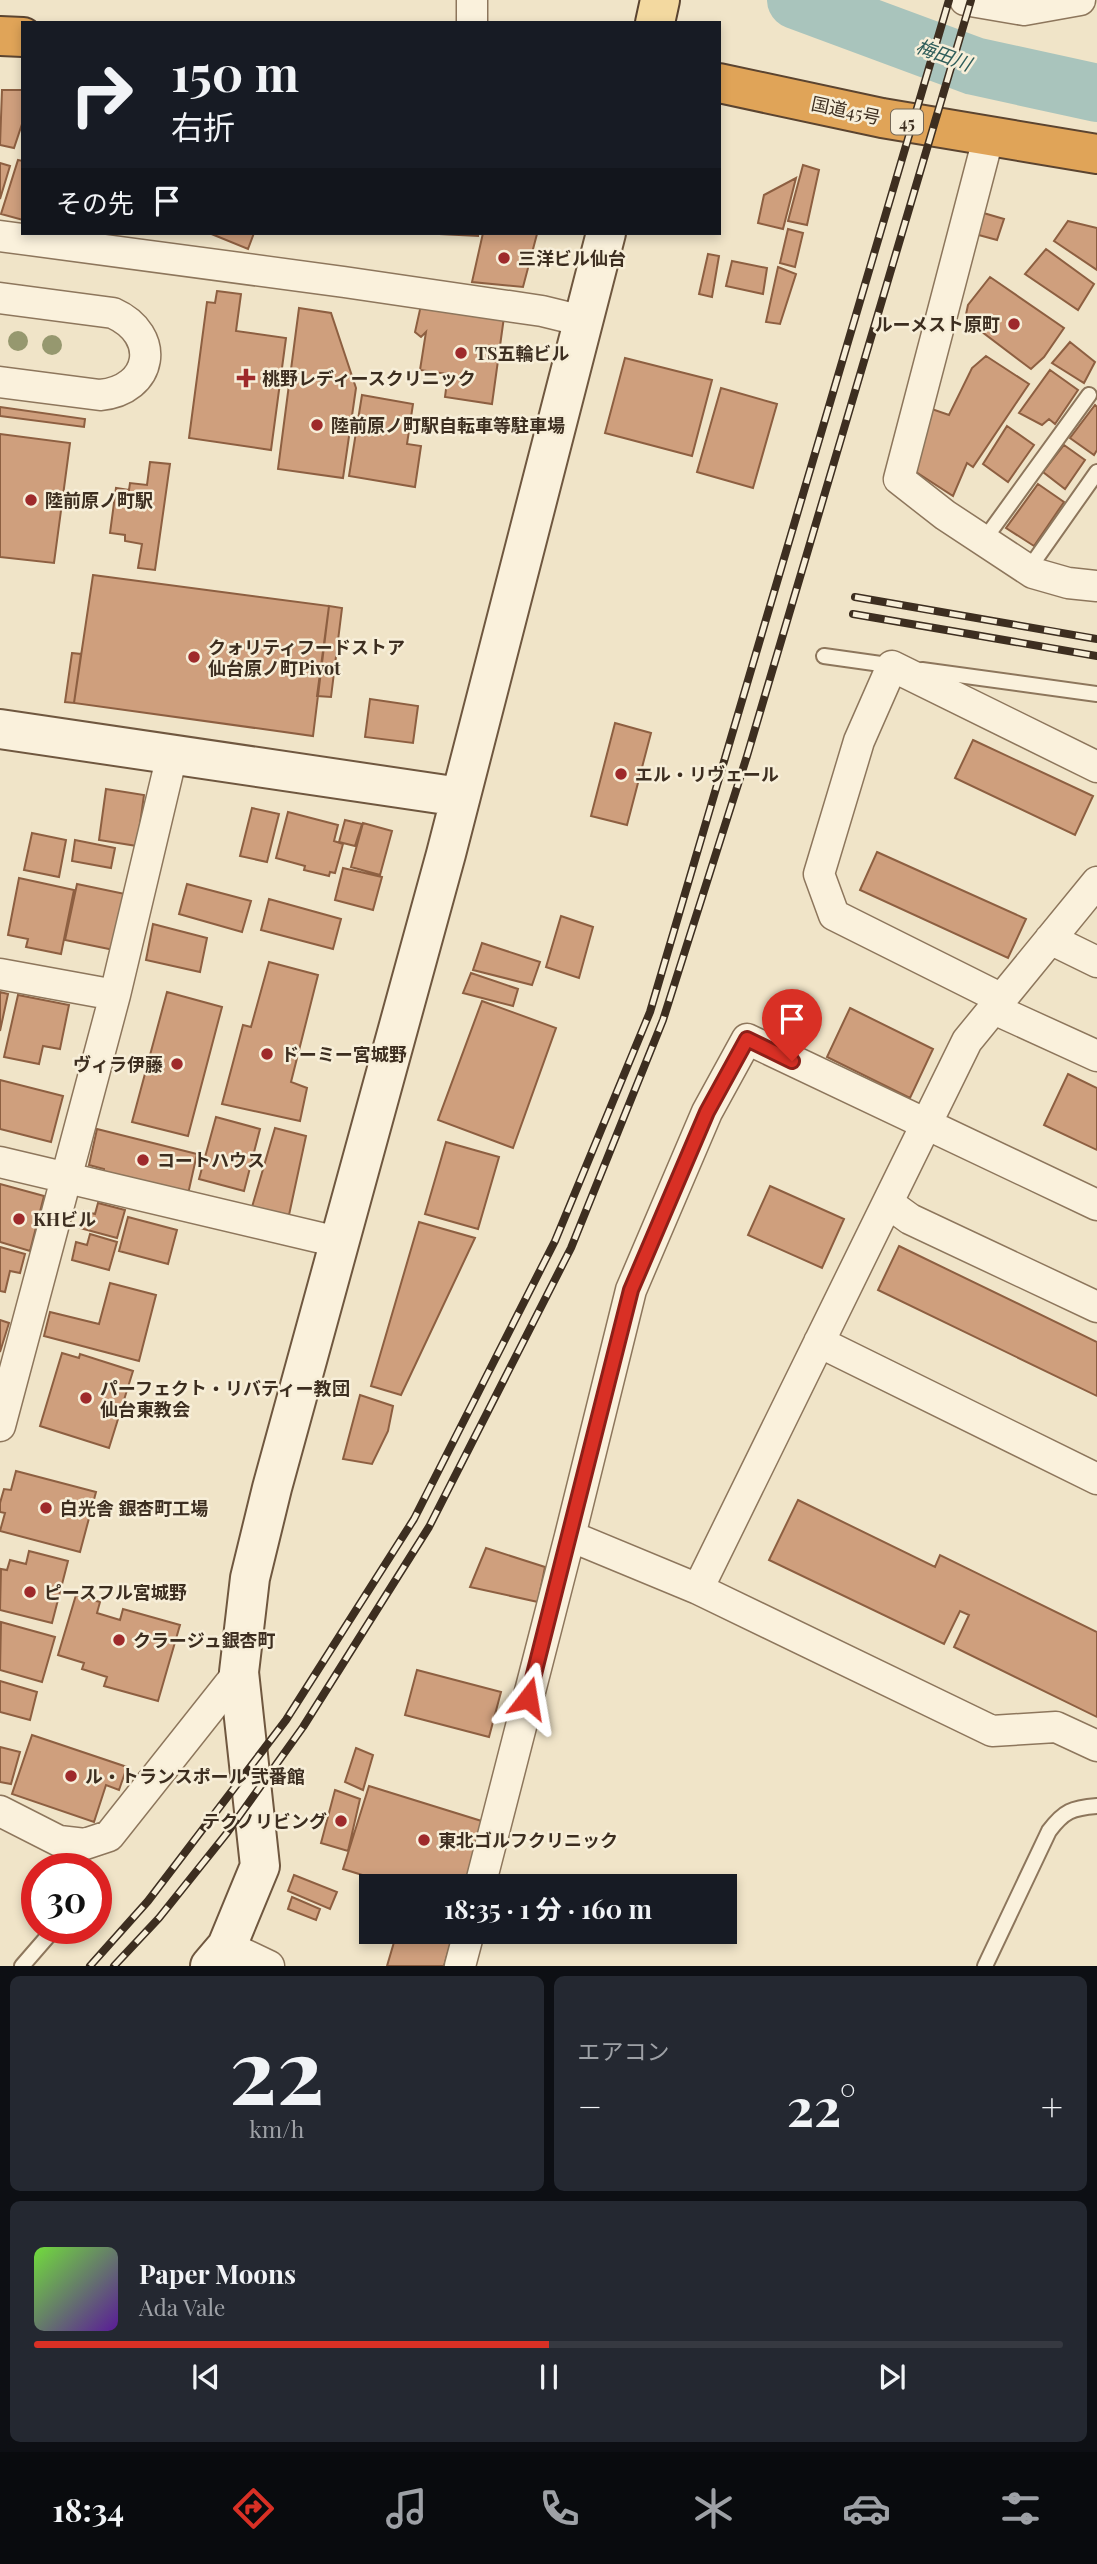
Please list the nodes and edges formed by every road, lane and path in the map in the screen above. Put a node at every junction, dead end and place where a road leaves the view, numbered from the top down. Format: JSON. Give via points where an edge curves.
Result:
{"nodes":[{"id":1,"x":472,"y":0,"type":"edge"},
{"id":2,"x":660,"y":0,"type":"edge"},
{"id":3,"x":965,"y":0,"type":"edge"},
{"id":4,"x":1080,"y":0,"type":"edge"},
{"id":5,"x":472,"y":21,"type":"edge"},
{"id":6,"x":655,"y":21,"type":"edge"},
{"id":7,"x":0,"y":36,"type":"edge"},
{"id":8,"x":21,"y":37,"type":"edge"},
{"id":9,"x":721,"y":83,"type":"edge"},
{"id":10,"x":989,"y":135,"type":"junction"},
{"id":11,"x":1097,"y":154,"type":"edge"},
{"id":12,"x":605,"y":235,"type":"edge"},
{"id":13,"x":0,"y":236,"type":"edge"},
{"id":14,"x":0,"y":298,"type":"edge"},
{"id":15,"x":583,"y":321,"type":"junction"},
{"id":16,"x":0,"y":382,"type":"edge"},
{"id":17,"x":1089,"y":395,"type":"dead end"},
{"id":18,"x":1097,"y":472,"type":"edge"},
{"id":19,"x":984,"y":540,"type":"junction"},
{"id":20,"x":1028,"y":570,"type":"junction"},
{"id":21,"x":1097,"y":586,"type":"edge"},
{"id":22,"x":824,"y":656,"type":"dead end"},
{"id":23,"x":892,"y":666,"type":"junction"},
{"id":24,"x":1097,"y":694,"type":"edge"},
{"id":25,"x":0,"y":729,"type":"edge"},
{"id":26,"x":172,"y":755,"type":"junction"},
{"id":27,"x":1097,"y":767,"type":"edge"},
{"id":28,"x":460,"y":797,"type":"junction"},
{"id":29,"x":1097,"y":882,"type":"edge"},
{"id":30,"x":1050,"y":939,"type":"junction"},
{"id":31,"x":1097,"y":962,"type":"edge"},
{"id":32,"x":0,"y":974,"type":"edge"},
{"id":33,"x":115,"y":995,"type":"junction"},
{"id":34,"x":998,"y":1004,"type":"junction"},
{"id":35,"x":1097,"y":1056,"type":"edge"},
{"id":36,"x":926,"y":1125,"type":"junction"},
{"id":37,"x":0,"y":1162,"type":"edge"},
{"id":38,"x":67,"y":1180,"type":"junction"},
{"id":39,"x":888,"y":1203,"type":"junction"},
{"id":40,"x":1097,"y":1205,"type":"edge"},
{"id":41,"x":338,"y":1242,"type":"junction"},
{"id":42,"x":1097,"y":1307,"type":"edge"},
{"id":43,"x":819,"y":1342,"type":"junction"},
{"id":44,"x":0,"y":1426,"type":"edge"},
{"id":45,"x":1097,"y":1479,"type":"edge"},
{"id":46,"x":570,"y":1536,"type":"junction"},
{"id":47,"x":698,"y":1590,"type":"junction"},
{"id":48,"x":239,"y":1672,"type":"junction"},
{"id":49,"x":1097,"y":1746,"type":"edge"},
{"id":50,"x":1097,"y":1806,"type":"edge"},
{"id":51,"x":0,"y":1811,"type":"edge"},
{"id":52,"x":73,"y":1853,"type":"edge"},
{"id":53,"x":78,"y":1853,"type":"edge"},
{"id":54,"x":483,"y":1874,"type":"edge"},
{"id":55,"x":41,"y":1944,"type":"edge"},
{"id":56,"x":466,"y":1944,"type":"edge"},
{"id":57,"x":218,"y":1956,"type":"edge"},
{"id":58,"x":22,"y":1965,"type":"edge"},
{"id":59,"x":269,"y":1965,"type":"edge"},
{"id":60,"x":460,"y":1965,"type":"edge"},
{"id":61,"x":985,"y":1965,"type":"edge"}],
"edges":[{"from":1,"to":5,"type":"street"},
{"from":2,"to":6,"type":"main road"},
{"from":3,"to":4,"type":"street","via":[[1024,10]]},
{"from":7,"to":8,"type":"highway"},
{"from":9,"to":10,"type":"highway","name":"国道45号","number":"45","via":[[882,118]]},
{"from":10,"to":11,"type":"highway","name":"国道45号","number":"45"},
{"from":10,"to":19,"type":"street","via":[[899,479]]},
{"from":12,"to":15,"type":"street"},
{"from":13,"to":15,"type":"street","via":[[344,282]]},
{"from":14,"to":16,"type":"street","via":[[113,313],[136,328],[146,354],[137,379],[114,394]]},
{"from":15,"to":28,"type":"street"},
{"from":17,"to":19,"type":"lane"},
{"from":18,"to":20,"type":"lane"},
{"from":19,"to":20,"type":"street"},
{"from":20,"to":21,"type":"street","via":[[1068,583]]},
{"from":22,"to":23,"type":"lane"},
{"from":23,"to":24,"type":"lane"},
{"from":23,"to":27,"type":"street"},
{"from":23,"to":34,"type":"street","via":[[859,741],[819,874],[834,915]]},
{"from":25,"to":26,"type":"street"},
{"from":26,"to":28,"type":"street"},
{"from":26,"to":33,"type":"street"},
{"from":28,"to":41,"type":"street"},
{"from":29,"to":30,"type":"street"},
{"from":30,"to":31,"type":"street"},
{"from":30,"to":34,"type":"street"},
{"from":32,"to":33,"type":"street"},
{"from":33,"to":38,"type":"street"},
{"from":34,"to":35,"type":"street"},
{"from":34,"to":36,"type":"street","via":[[967,1041]]},
{"from":36,"to":39,"type":"street"},
{"from":36,"to":40,"type":"street"},
{"from":36,"to":46,"type":"street","via":[[747,1039],[707,1112],[631,1290]]},
{"from":37,"to":38,"type":"street"},
{"from":38,"to":41,"type":"street"},
{"from":38,"to":44,"type":"street"},
{"from":39,"to":42,"type":"street","via":[[911,1219]]},
{"from":39,"to":43,"type":"street"},
{"from":41,"to":48,"type":"street","via":[[250,1578]]},
{"from":43,"to":45,"type":"street"},
{"from":43,"to":47,"type":"street"},
{"from":46,"to":47,"type":"street"},
{"from":46,"to":54,"type":"street"},
{"from":47,"to":49,"type":"street","via":[[992,1731],[1056,1727]]},
{"from":48,"to":53,"type":"street","via":[[109,1836],[85,1844]]},
{"from":48,"to":57,"type":"street","via":[[260,1866]]},
{"from":50,"to":61,"type":"lane","via":[[1061,1816],[1049,1831]]},
{"from":51,"to":52,"type":"street","via":[[59,1841]]},
{"from":55,"to":58,"type":"lane"},
{"from":56,"to":60,"type":"street"},
{"from":57,"to":59,"type":"street"}]}
